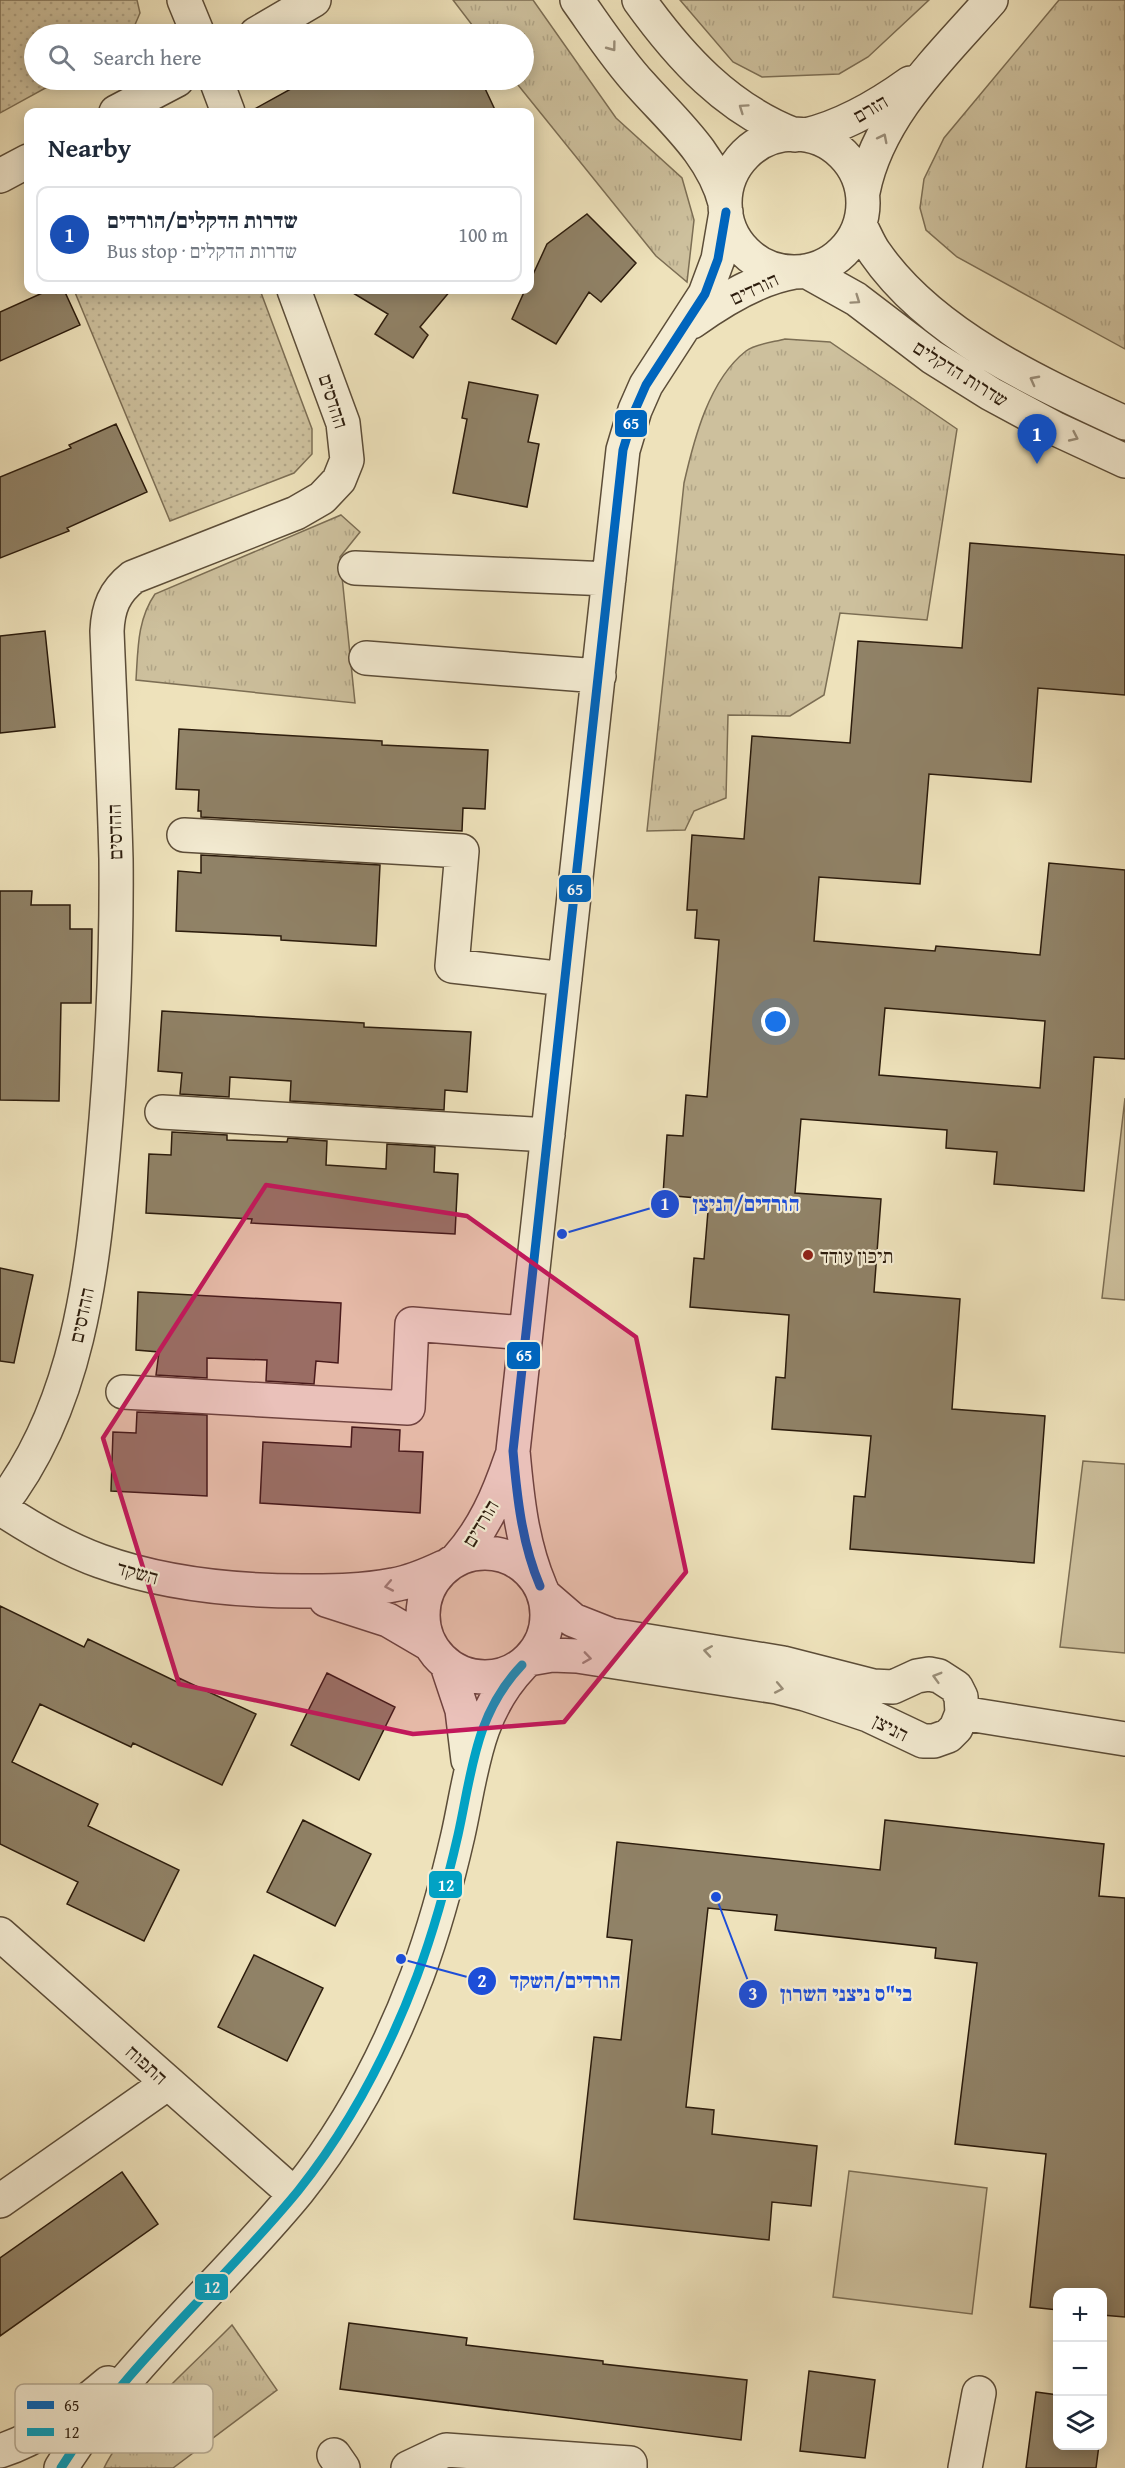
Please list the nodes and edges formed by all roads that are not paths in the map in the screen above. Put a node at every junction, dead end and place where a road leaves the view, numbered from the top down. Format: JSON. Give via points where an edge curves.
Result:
{"nodes":[{"id":1,"x":184,"y":0,"type":"edge"},
{"id":2,"x":314,"y":0,"type":"edge"},
{"id":3,"x":577,"y":0,"type":"edge"},
{"id":4,"x":639,"y":0,"type":"edge"},
{"id":5,"x":990,"y":0,"type":"edge"},
{"id":6,"x":194,"y":24,"type":"edge"},
{"id":7,"x":273,"y":24,"type":"edge"},
{"id":8,"x":928,"y":70,"type":"junction"},
{"id":9,"x":158,"y":90,"type":"edge"},
{"id":10,"x":220,"y":90,"type":"edge"},
{"id":11,"x":124,"y":108,"type":"edge"},
{"id":12,"x":226,"y":108,"type":"edge"},
{"id":13,"x":800,"y":135,"type":"junction"},
{"id":14,"x":24,"y":162,"type":"edge"},
{"id":15,"x":0,"y":176,"type":"edge"},
{"id":16,"x":863,"y":192,"type":"junction"},
{"id":17,"x":726,"y":207,"type":"junction"},
{"id":18,"x":860,"y":225,"type":"junction"},
{"id":19,"x":800,"y":271,"type":"junction"},
{"id":20,"x":295,"y":294,"type":"edge"},
{"id":21,"x":686,"y":327,"type":"junction"},
{"id":22,"x":1125,"y":423,"type":"edge"},
{"id":23,"x":1125,"y":461,"type":"edge"},
{"id":24,"x":355,"y":568,"type":"dead end"},
{"id":25,"x":609,"y":579,"type":"junction"},
{"id":26,"x":366,"y":658,"type":"dead end"},
{"id":27,"x":598,"y":676,"type":"junction"},
{"id":28,"x":184,"y":835,"type":"dead end"},
{"id":29,"x":565,"y":979,"type":"junction"},
{"id":30,"x":162,"y":1112,"type":"dead end"},
{"id":31,"x":548,"y":1135,"type":"junction"},
{"id":32,"x":526,"y":1333,"type":"junction"},
{"id":33,"x":123,"y":1392,"type":"dead end"},
{"id":34,"x":513,"y":1451,"type":"junction"},
{"id":35,"x":0,"y":1507,"type":"edge"},
{"id":36,"x":450,"y":1563,"type":"junction"},
{"id":37,"x":290,"y":1591,"type":"junction"},
{"id":38,"x":542,"y":1591,"type":"junction"},
{"id":39,"x":438,"y":1654,"type":"junction"},
{"id":40,"x":525,"y":1662,"type":"junction"},
{"id":41,"x":962,"y":1713,"type":"junction"},
{"id":42,"x":1125,"y":1739,"type":"edge"},
{"id":43,"x":469,"y":1777,"type":"junction"},
{"id":44,"x":0,"y":1934,"type":"edge"},
{"id":45,"x":168,"y":2083,"type":"junction"},
{"id":46,"x":294,"y":2194,"type":"junction"},
{"id":47,"x":0,"y":2201,"type":"edge"},
{"id":48,"x":159,"y":2342,"type":"junction"},
{"id":49,"x":105,"y":2384,"type":"edge"},
{"id":50,"x":123,"y":2384,"type":"edge"},
{"id":51,"x":979,"y":2393,"type":"dead end"},
{"id":52,"x":15,"y":2446,"type":"edge"},
{"id":53,"x":0,"y":2453,"type":"edge"},
{"id":54,"x":72,"y":2453,"type":"edge"},
{"id":55,"x":410,"y":2467,"type":"edge"},
{"id":56,"x":24,"y":2468,"type":"edge"},
{"id":57,"x":61,"y":2468,"type":"edge"},
{"id":58,"x":630,"y":2468,"type":"edge"},
{"id":59,"x":965,"y":2468,"type":"edge"}],
"edges":[{"from":1,"to":6,"type":"street"},
{"from":2,"to":7,"type":"street"},
{"from":3,"to":17,"type":"street","one_way":true,"via":[[641,85],[700,152],[722,188]]},
{"from":13,"to":4,"type":"street","one_way":true,"via":[[767,124],[710,83],[678,52]]},
{"from":5,"to":8,"type":"street","name":"הזרם"},
{"from":8,"to":13,"type":"street","name":"הזרם","via":[[872,109],[833,128]]},
{"from":16,"to":8,"type":"street","name":"הזרם","one_way":true,"via":[[871,163],[889,126]]},
{"from":9,"to":11,"type":"street"},
{"from":10,"to":12,"type":"street"},
{"from":13,"to":16,"type":"street","via":[[826,143],[843,154]]},
{"from":13,"to":17,"type":"street","via":[[772,138],[746,154],[733,172]]},
{"from":14,"to":15,"type":"street"},
{"from":16,"to":18,"type":"street"},
{"from":17,"to":19,"type":"street","via":[[733,234],[754,259],[772,268]]},
{"from":17,"to":21,"type":"street","name":"הורדים","via":[[714,271]]},
{"from":18,"to":19,"type":"street","via":[[850,244],[835,259]]},
{"from":22,"to":18,"type":"street","name":"שדרות הדקלים","one_way":true,"via":[[997,360],[942,320],[901,285],[874,252]]},
{"from":19,"to":21,"type":"street","name":"הורדים","via":[[780,274],[751,287]]},
{"from":19,"to":23,"type":"street","name":"שדרות הדקלים","one_way":true,"via":[[856,299],[932,357],[991,394]]},
{"from":20,"to":35,"type":"street","name":"ההדסים","via":[[343,423],[346,460],[339,480],[322,498],[296,513],[133,577],[116,594],[109,610],[115,972],[109,1088],[92,1262],[75,1344],[59,1396],[31,1460]]},
{"from":21,"to":25,"type":"street","name":"הורדים","via":[[653,373],[630,423],[623,450]]},
{"from":24,"to":25,"type":"street"},
{"from":25,"to":27,"type":"street","name":"הורדים"},
{"from":26,"to":27,"type":"street"},
{"from":27,"to":29,"type":"street","name":"הורדים"},
{"from":28,"to":29,"type":"street","via":[[462,851],[452,966]]},
{"from":29,"to":31,"type":"street","name":"הורדים"},
{"from":30,"to":31,"type":"street"},
{"from":31,"to":32,"type":"street","name":"הורדים"},
{"from":32,"to":33,"type":"street","via":[[412,1324],[408,1408]]},
{"from":32,"to":34,"type":"street","name":"הורדים"},
{"from":34,"to":36,"type":"street","name":"הורדים","via":[[492,1508],[474,1539]]},
{"from":34,"to":38,"type":"street","name":"הורדים","via":[[523,1528]]},
{"from":35,"to":37,"type":"street","name":"השקד","via":[[36,1532],[69,1548],[133,1571],[196,1584]]},
{"from":36,"to":37,"type":"street","name":"השקד","one_way":true,"via":[[409,1582],[381,1588]]},
{"from":36,"to":38,"type":"street","via":[[474,1553],[495,1553],[529,1571]]},
{"from":36,"to":39,"type":"street","via":[[429,1586],[423,1605],[423,1625]]},
{"from":37,"to":39,"type":"street","name":"השקד","via":[[401,1625]]},
{"from":38,"to":40,"type":"street","via":[[547,1615],[544,1635]]},
{"from":41,"to":38,"type":"street","name":"הניצן","one_way":true,"via":[[956,1687],[939,1676],[923,1674],[893,1687],[873,1686],[783,1663],[611,1635],[573,1620]]},
{"from":39,"to":40,"type":"street","via":[[465,1674],[484,1678],[504,1674]]},
{"from":39,"to":43,"type":"street","via":[[462,1710]]},
{"from":40,"to":41,"type":"street","name":"הניצן","one_way":true,"via":[[552,1655],[577,1656],[777,1687],[850,1708],[923,1742],[948,1736]]},
{"from":40,"to":43,"type":"street","via":[[490,1708]]},
{"from":41,"to":42,"type":"street"},
{"from":43,"to":46,"type":"street","via":[[434,1929],[399,2022],[354,2110]]},
{"from":44,"to":45,"type":"street","name":"התפוח"},
{"from":45,"to":46,"type":"street","name":"התפוח"},
{"from":45,"to":47,"type":"street"},
{"from":46,"to":48,"type":"street"},
{"from":48,"to":49,"type":"street"},
{"from":48,"to":50,"type":"street"},
{"from":51,"to":59,"type":"street"},
{"from":52,"to":53,"type":"street"},
{"from":53,"to":56,"type":"street"},
{"from":54,"to":57,"type":"street"},
{"from":55,"to":58,"type":"street","via":[[446,2450],[630,2463]]}]}
